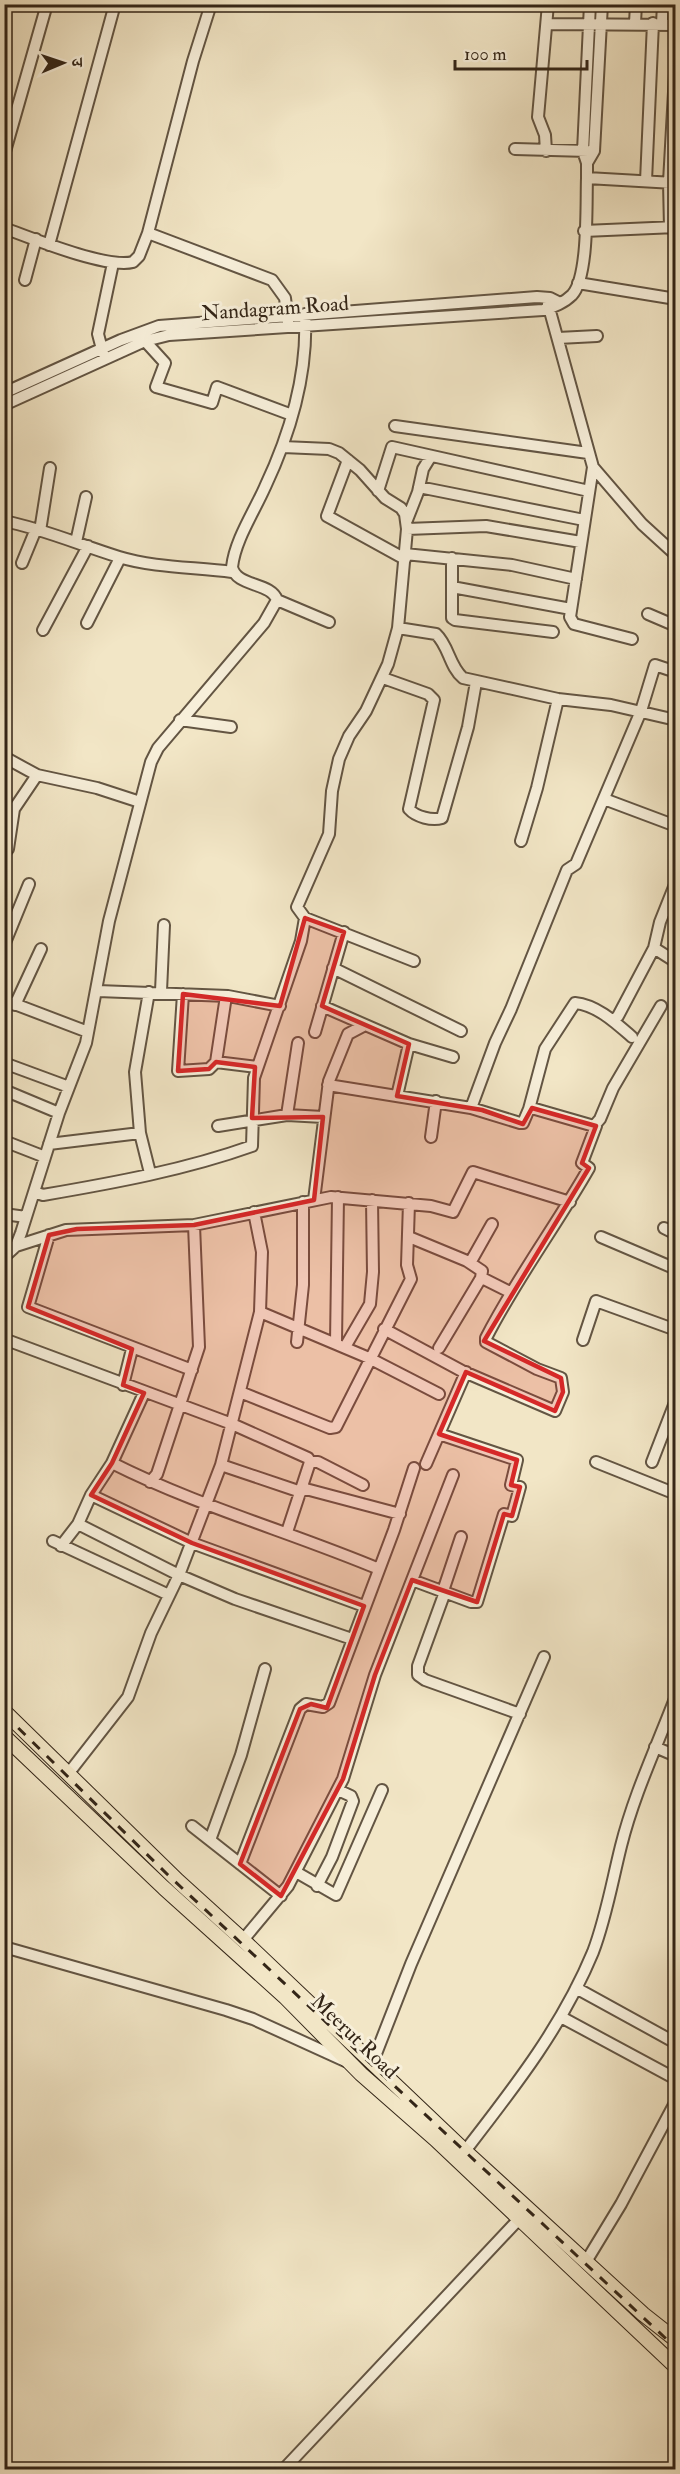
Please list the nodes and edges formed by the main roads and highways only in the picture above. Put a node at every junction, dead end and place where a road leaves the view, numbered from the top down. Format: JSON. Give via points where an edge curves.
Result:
{"nodes":[{"id":1,"x":4,"y":1711,"type":"edge"},
{"id":2,"x":4,"y":1736,"type":"edge"},
{"id":3,"x":524,"y":2214,"type":"junction"},
{"id":4,"x":675,"y":2340,"type":"edge"},
{"id":5,"x":675,"y":2367,"type":"edge"}],
"edges":[{"from":1,"to":3,"type":"main road","name":"Meerut Road","via":[[465,2151]]},
{"from":2,"to":3,"type":"main road","name":"Meerut Road","via":[[285,1997],[350,2063]]},
{"from":3,"to":4,"type":"main road","name":"Meerut Road","via":[[586,2260]]},
{"from":3,"to":5,"type":"main road","name":"Meerut Road"}]}
